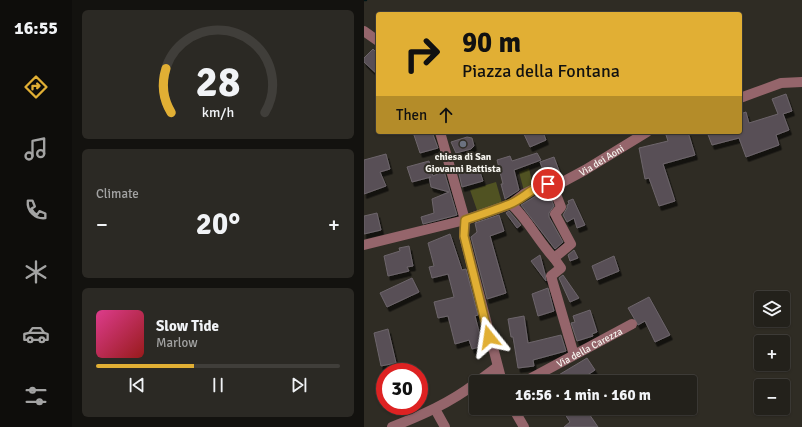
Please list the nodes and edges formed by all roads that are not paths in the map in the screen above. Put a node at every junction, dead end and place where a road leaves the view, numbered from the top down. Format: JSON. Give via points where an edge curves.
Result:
{"nodes":[{"id":1,"x":364,"y":31,"type":"edge"},
{"id":2,"x":376,"y":40,"type":"edge"},
{"id":3,"x":802,"y":82,"type":"edge"},
{"id":4,"x":742,"y":97,"type":"edge"},
{"id":5,"x":441,"y":134,"type":"edge"},
{"id":6,"x":645,"y":134,"type":"edge"},
{"id":7,"x":552,"y":184,"type":"junction"},
{"id":8,"x":511,"y":204,"type":"junction"},
{"id":9,"x":465,"y":220,"type":"junction"},
{"id":10,"x":364,"y":245,"type":"edge"},
{"id":11,"x":554,"y":258,"type":"junction"},
{"id":12,"x":632,"y":324,"type":"dead end"},
{"id":13,"x":574,"y":355,"type":"junction"},
{"id":14,"x":497,"y":367,"type":"junction"},
{"id":15,"x":486,"y":375,"type":"edge"},
{"id":16,"x":500,"y":375,"type":"edge"},
{"id":17,"x":537,"y":375,"type":"edge"},
{"id":18,"x":469,"y":387,"type":"edge"},
{"id":19,"x":435,"y":409,"type":"junction"},
{"id":20,"x":517,"y":415,"type":"edge"},
{"id":21,"x":392,"y":427,"type":"edge"},
{"id":22,"x":445,"y":427,"type":"edge"},
{"id":23,"x":524,"y":427,"type":"edge"}],
"edges":[{"from":1,"to":2,"type":"street"},
{"from":3,"to":4,"type":"street","via":[[781,83]]},
{"from":5,"to":9,"type":"street"},
{"from":6,"to":7,"type":"street","name":"Via dei Aoni","via":[[586,170],[559,184]]},
{"from":7,"to":8,"type":"street","name":"Via dei Aoni","via":[[542,185]]},
{"from":7,"to":11,"type":"street","via":[[561,207],[555,214],[571,244]]},
{"from":8,"to":9,"type":"street","name":"Via dei Aoni"},
{"from":8,"to":11,"type":"street","via":[[525,217]]},
{"from":9,"to":10,"type":"street","name":"Via dei Aoni"},
{"from":9,"to":14,"type":"street","via":[[464,236]]},
{"from":11,"to":13,"type":"street","via":[[561,268],[551,276]]},
{"from":12,"to":13,"type":"street","name":"Via della Carezza"},
{"from":13,"to":17,"type":"street","name":"Via della Carezza"},
{"from":14,"to":15,"type":"street"},
{"from":14,"to":16,"type":"street"},
{"from":18,"to":19,"type":"street"},
{"from":19,"to":21,"type":"street"},
{"from":19,"to":22,"type":"street"},
{"from":20,"to":23,"type":"street"}]}
